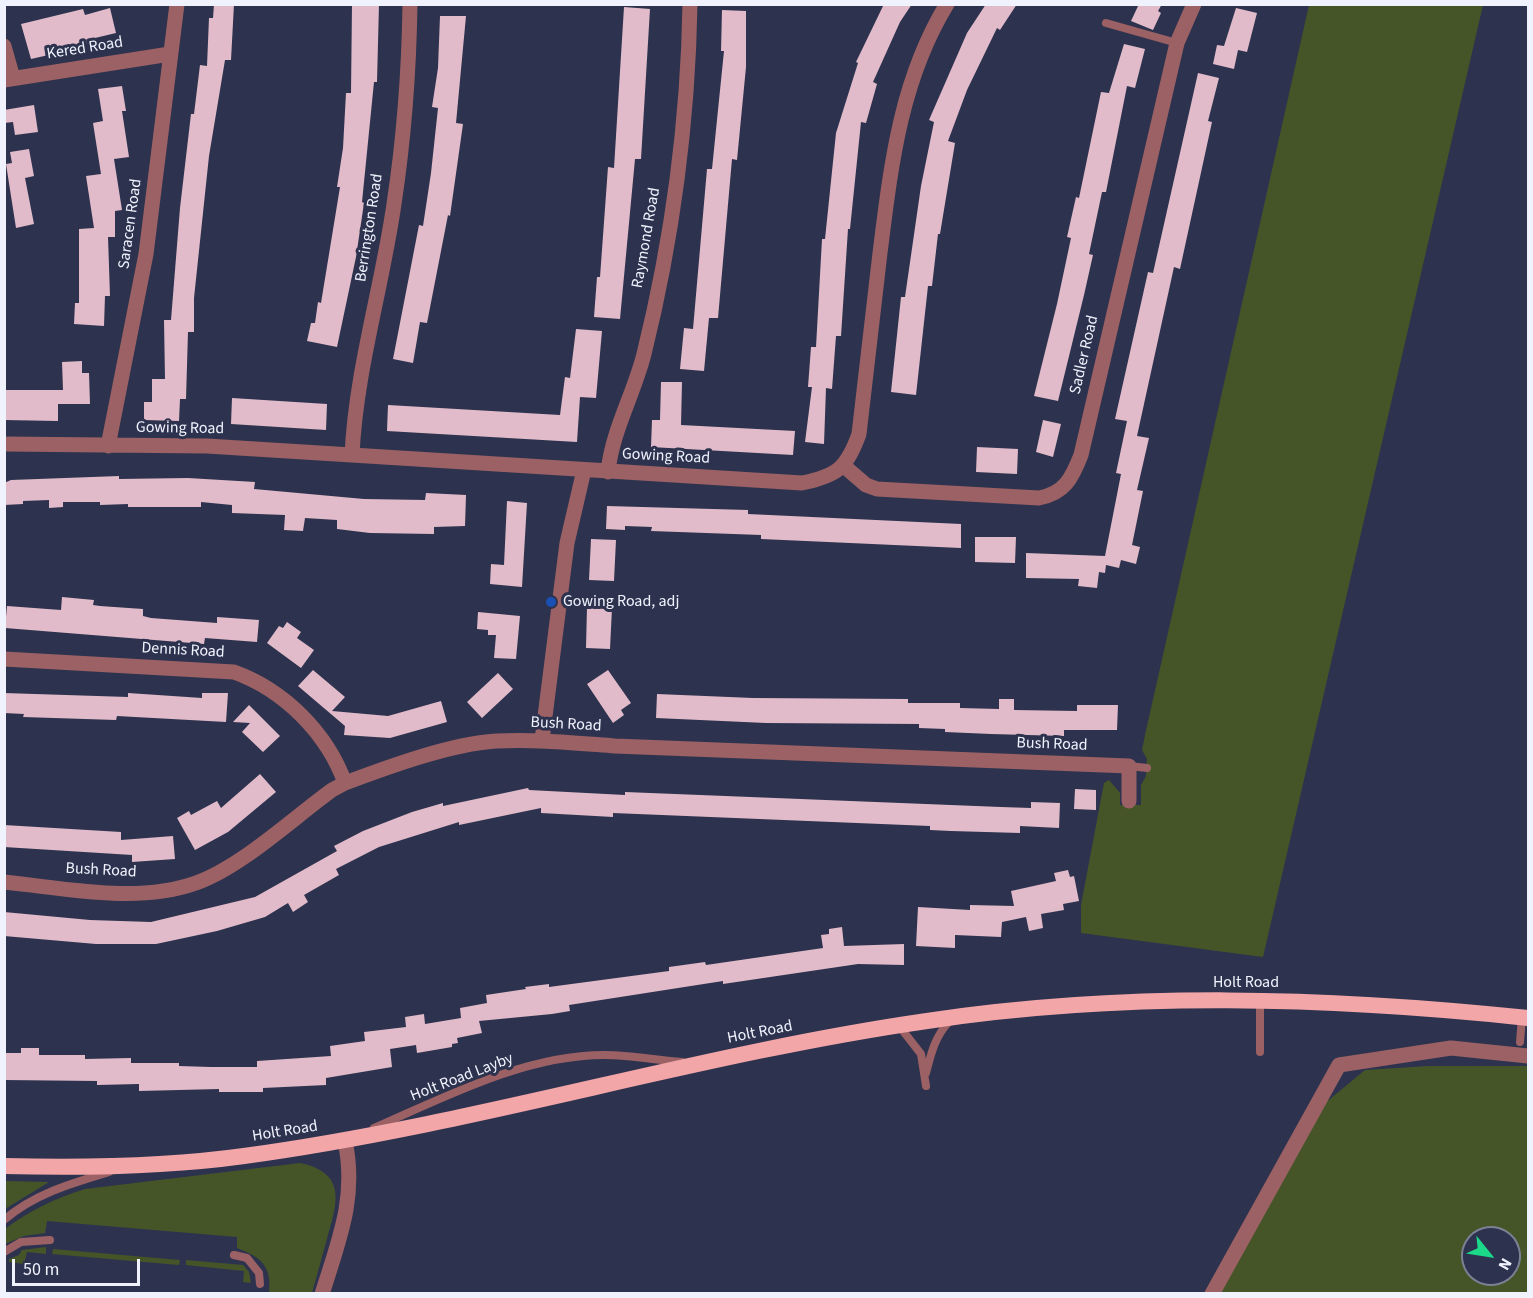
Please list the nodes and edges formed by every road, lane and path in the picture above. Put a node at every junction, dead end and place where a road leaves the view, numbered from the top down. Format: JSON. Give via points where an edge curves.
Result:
{"nodes":[{"id":1,"x":177,"y":4,"type":"edge"},
{"id":2,"x":410,"y":4,"type":"edge"},
{"id":3,"x":690,"y":4,"type":"edge"},
{"id":4,"x":947,"y":4,"type":"edge"},
{"id":5,"x":1194,"y":4,"type":"edge"},
{"id":6,"x":1106,"y":22,"type":"dead end"},
{"id":7,"x":1177,"y":43,"type":"junction"},
{"id":8,"x":4,"y":46,"type":"edge"},
{"id":9,"x":170,"y":54,"type":"junction"},
{"id":10,"x":9,"y":79,"type":"edge"},
{"id":11,"x":4,"y":444,"type":"edge"},
{"id":12,"x":108,"y":446,"type":"junction"},
{"id":13,"x":352,"y":455,"type":"junction"},
{"id":14,"x":844,"y":466,"type":"junction"},
{"id":15,"x":584,"y":470,"type":"junction"},
{"id":16,"x":608,"y":472,"type":"junction"},
{"id":17,"x":4,"y":659,"type":"edge"},
{"id":18,"x":542,"y":740,"type":"junction"},
{"id":19,"x":1129,"y":766,"type":"junction"},
{"id":20,"x":1147,"y":768,"type":"dead end"},
{"id":21,"x":345,"y":783,"type":"junction"},
{"id":22,"x":1129,"y":801,"type":"dead end"},
{"id":23,"x":4,"y":882,"type":"edge"},
{"id":24,"x":1260,"y":1000,"type":"junction"},
{"id":25,"x":953,"y":1017,"type":"junction"},
{"id":26,"x":1525,"y":1018,"type":"edge"},
{"id":27,"x":899,"y":1026,"type":"junction"},
{"id":28,"x":1520,"y":1042,"type":"dead end"},
{"id":29,"x":1260,"y":1052,"type":"dead end"},
{"id":30,"x":1528,"y":1056,"type":"edge"},
{"id":31,"x":700,"y":1064,"type":"junction"},
{"id":32,"x":926,"y":1074,"type":"junction"},
{"id":33,"x":926,"y":1086,"type":"dead end"},
{"id":34,"x":345,"y":1141,"type":"junction"},
{"id":35,"x":133,"y":1165,"type":"junction"},
{"id":36,"x":4,"y":1166,"type":"edge"},
{"id":37,"x":4,"y":1220,"type":"edge"},
{"id":38,"x":50,"y":1240,"type":"dead end"},
{"id":39,"x":4,"y":1252,"type":"edge"},
{"id":40,"x":234,"y":1255,"type":"dead end"},
{"id":41,"x":260,"y":1284,"type":"dead end"},
{"id":42,"x":322,"y":1293,"type":"edge"},
{"id":43,"x":1212,"y":1293,"type":"edge"}],
"edges":[{"from":1,"to":9,"type":"street","name":"Saracen Road"},
{"from":2,"to":13,"type":"street","name":"Berrington Road","via":[[409,70],[394,204],[354,411]]},
{"from":3,"to":16,"type":"street","name":"Raymond Road","via":[[680,153],[663,257],[644,355],[610,452]]},
{"from":4,"to":14,"type":"street","via":[[913,74],[899,120],[859,434]]},
{"from":5,"to":7,"type":"street","name":"Sadler Road"},
{"from":6,"to":7,"type":"lane"},
{"from":7,"to":14,"type":"street","name":"Sadler Road","via":[[1073,477],[1064,488],[1039,498],[877,489],[866,485]]},
{"from":8,"to":10,"type":"street"},
{"from":9,"to":10,"type":"street","name":"Kered Road"},
{"from":9,"to":12,"type":"street","name":"Saracen Road","via":[[146,254]]},
{"from":11,"to":12,"type":"street","name":"Gowing Road"},
{"from":12,"to":13,"type":"street","name":"Gowing Road","via":[[207,446]]},
{"from":13,"to":15,"type":"street","name":"Gowing Road"},
{"from":14,"to":16,"type":"street","name":"Gowing Road","via":[[833,475],[802,483]]},
{"from":15,"to":16,"type":"street","name":"Gowing Road"},
{"from":15,"to":18,"type":"street","via":[[567,543]]},
{"from":17,"to":21,"type":"street","name":"Dennis Road","via":[[234,672],[258,681],[322,737],[337,760]]},
{"from":18,"to":19,"type":"street","name":"Bush Road"},
{"from":18,"to":21,"type":"street","name":"Bush Road","via":[[482,744],[437,753]]},
{"from":19,"to":20,"type":"lane"},
{"from":19,"to":22,"type":"street"},
{"from":21,"to":23,"type":"street","name":"Bush Road","via":[[223,870],[195,883],[161,892],[110,892]]},
{"from":24,"to":25,"type":"highway","name":"Holt Road","via":[[1154,1001]]},
{"from":24,"to":26,"type":"highway","name":"Holt Road","via":[[1350,1002]]},
{"from":24,"to":29,"type":"lane"},
{"from":25,"to":27,"type":"highway","name":"Holt Road"},
{"from":25,"to":32,"type":"lane","via":[[941,1029]]},
{"from":26,"to":28,"type":"lane"},
{"from":27,"to":31,"type":"highway","name":"Holt Road"},
{"from":27,"to":32,"type":"lane","via":[[921,1054]]},
{"from":30,"to":43,"type":"street","via":[[1451,1048],[1339,1065]]},
{"from":31,"to":34,"type":"highway","name":"Holt Road"},
{"from":31,"to":34,"type":"lane","name":"Holt Road Layby","via":[[603,1055],[539,1064],[481,1082]]},
{"from":32,"to":33,"type":"lane"},
{"from":34,"to":35,"type":"highway","name":"Holt Road","via":[[240,1157]]},
{"from":34,"to":42,"type":"street","via":[[351,1170],[348,1210]]},
{"from":35,"to":36,"type":"highway","name":"Holt Road"},
{"from":35,"to":37,"type":"lane","via":[[68,1185],[22,1205]]},
{"from":38,"to":39,"type":"lane","via":[[21,1242]]},
{"from":40,"to":41,"type":"lane","via":[[247,1258],[259,1273]]}]}
